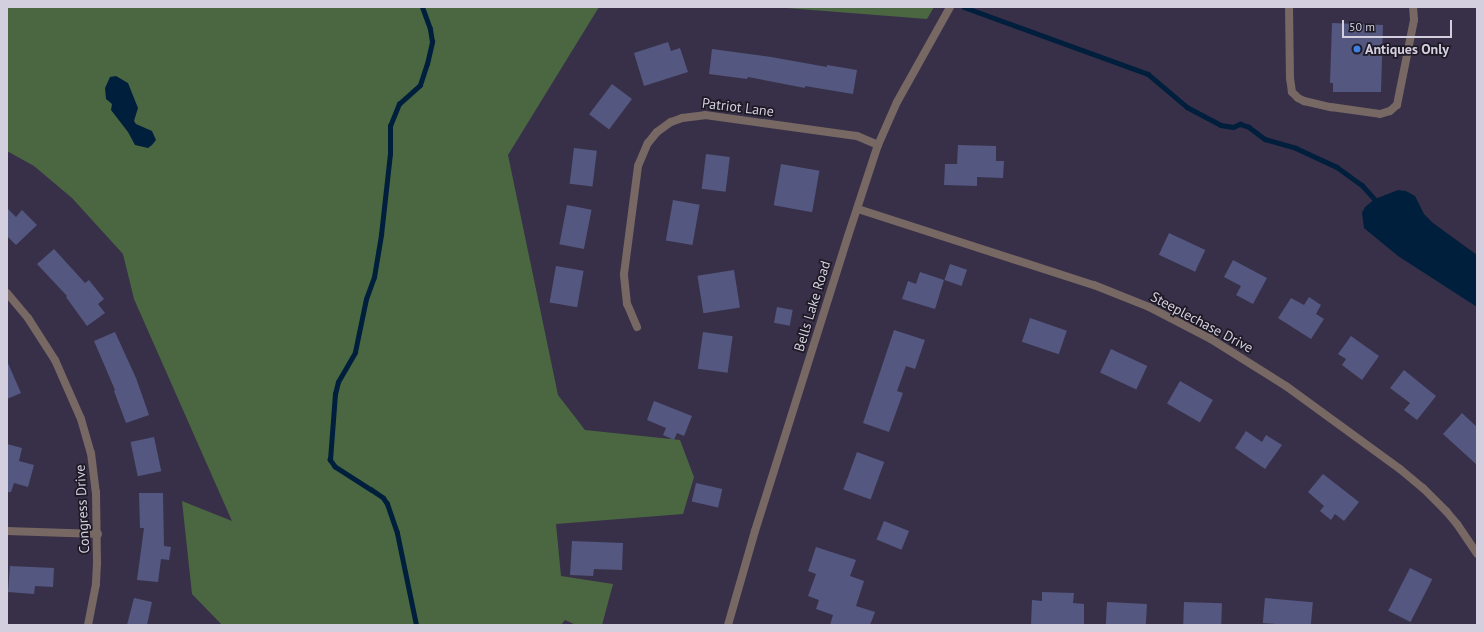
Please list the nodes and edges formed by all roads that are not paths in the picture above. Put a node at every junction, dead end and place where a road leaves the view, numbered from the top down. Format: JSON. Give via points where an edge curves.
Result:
{"nodes":[{"id":1,"x":1289,"y":7,"type":"edge"},
{"id":2,"x":1413,"y":7,"type":"edge"},
{"id":3,"x":948,"y":10,"type":"edge"},
{"id":4,"x":878,"y":145,"type":"junction"},
{"id":5,"x":858,"y":209,"type":"junction"},
{"id":6,"x":7,"y":293,"type":"edge"},
{"id":7,"x":637,"y":327,"type":"dead end"},
{"id":8,"x":7,"y":531,"type":"edge"},
{"id":9,"x":98,"y":534,"type":"junction"},
{"id":10,"x":1477,"y":554,"type":"edge"},
{"id":11,"x":88,"y":625,"type":"edge"},
{"id":12,"x":728,"y":625,"type":"edge"}],
"edges":[{"from":1,"to":2,"type":"street","via":[[1292,92],[1304,101],[1380,114],[1390,111],[1397,105],[1414,20]]},
{"from":3,"to":4,"type":"street","name":"Bells Lake Road","via":[[897,102]]},
{"from":4,"to":5,"type":"street","name":"Bells Lake Road"},
{"from":4,"to":7,"type":"street","name":"Patriot Lane","via":[[857,136],[705,115],[682,118],[657,132],[643,154],[635,178],[624,274],[627,304]]},
{"from":5,"to":10,"type":"street","name":"Steeplechase Drive","via":[[1094,285],[1149,307],[1211,339],[1286,386],[1400,469],[1446,511]]},
{"from":5,"to":12,"type":"street","name":"Bells Lake Road","via":[[755,531]]},
{"from":6,"to":9,"type":"street","name":"Congress Drive","via":[[28,318],[55,360],[81,419],[95,472]]},
{"from":8,"to":9,"type":"street"},
{"from":9,"to":11,"type":"street","name":"Congress Drive","via":[[96,584]]}]}
